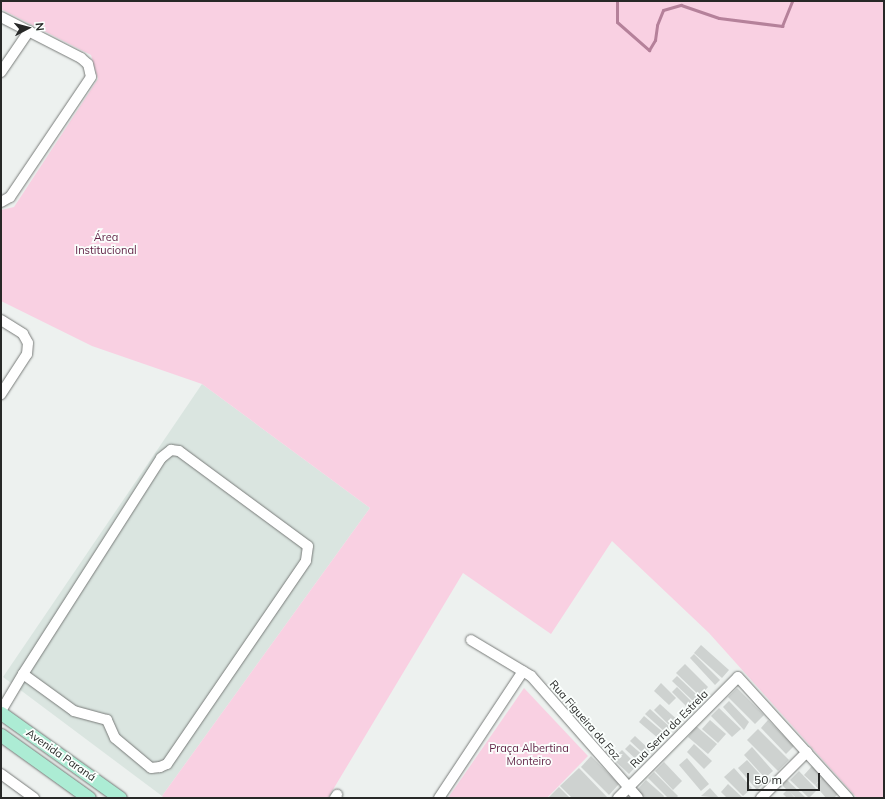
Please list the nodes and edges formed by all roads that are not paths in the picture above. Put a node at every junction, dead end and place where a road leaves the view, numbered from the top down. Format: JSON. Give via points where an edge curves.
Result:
{"nodes":[{"id":1,"x":1,"y":17,"type":"edge"},
{"id":2,"x":29,"y":31,"type":"junction"},
{"id":3,"x":1,"y":72,"type":"edge"},
{"id":4,"x":1,"y":202,"type":"edge"},
{"id":5,"x":1,"y":320,"type":"edge"},
{"id":6,"x":1,"y":394,"type":"edge"},
{"id":7,"x":471,"y":640,"type":"dead end"},
{"id":8,"x":23,"y":674,"type":"junction"},
{"id":9,"x":527,"y":674,"type":"junction"},
{"id":10,"x":1,"y":712,"type":"edge"},
{"id":11,"x":1,"y":735,"type":"edge"},
{"id":12,"x":807,"y":752,"type":"junction"},
{"id":13,"x":1,"y":774,"type":"edge"},
{"id":14,"x":628,"y":787,"type":"junction"},
{"id":15,"x":34,"y":798,"type":"edge"},
{"id":16,"x":89,"y":798,"type":"edge"},
{"id":17,"x":120,"y":798,"type":"edge"},
{"id":18,"x":439,"y":798,"type":"edge"},
{"id":19,"x":618,"y":798,"type":"edge"},
{"id":20,"x":638,"y":798,"type":"edge"},
{"id":21,"x":761,"y":798,"type":"edge"},
{"id":22,"x":848,"y":798,"type":"edge"}],
"edges":[{"from":1,"to":2,"type":"street"},
{"from":2,"to":3,"type":"street"},
{"from":2,"to":4,"type":"street","via":[[81,58],[91,70],[88,85],[10,197]]},
{"from":5,"to":6,"type":"street","via":[[23,334],[28,343],[27,354]]},
{"from":7,"to":9,"type":"street","name":"Rua Figueira da Foz"},
{"from":8,"to":8,"type":"street","via":[[74,711],[107,720],[115,738],[151,768],[160,768],[167,764],[306,561],[308,546],[180,451],[171,450],[161,458]]},
{"from":8,"to":10,"type":"street"},
{"from":9,"to":14,"type":"street","name":"Rua Figueira da Foz"},
{"from":9,"to":18,"type":"street"},
{"from":10,"to":17,"type":"main road","name":"Avenida Paraná"},
{"from":11,"to":16,"type":"main road","name":"Avenida Paraná"},
{"from":12,"to":14,"type":"street","name":"Rua Serra da Estrela","via":[[738,677]]},
{"from":12,"to":21,"type":"street"},
{"from":12,"to":22,"type":"street"},
{"from":13,"to":15,"type":"street"},
{"from":14,"to":19,"type":"street","name":"Rua Serra da Estrela"},
{"from":14,"to":20,"type":"street","name":"Rua Figueira da Foz"}]}
